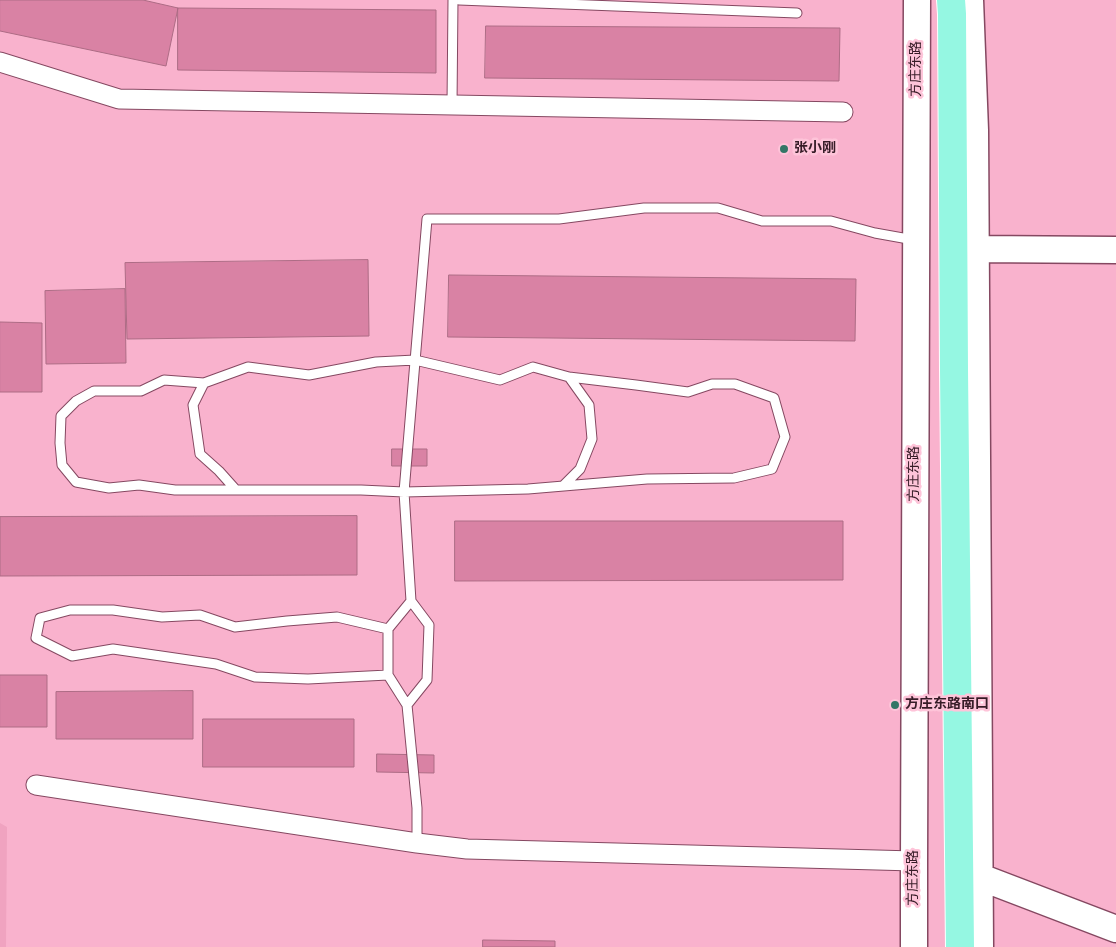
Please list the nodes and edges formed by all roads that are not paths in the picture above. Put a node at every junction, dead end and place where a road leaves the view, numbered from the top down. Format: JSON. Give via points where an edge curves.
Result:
{"nodes":[{"id":1,"x":453,"y":0,"type":"edge"},
{"id":2,"x":460,"y":0,"type":"edge"},
{"id":3,"x":917,"y":0,"type":"edge"},
{"id":4,"x":951,"y":0,"type":"edge"},
{"id":5,"x":970,"y":0,"type":"edge"},
{"id":6,"x":797,"y":13,"type":"dead end"},
{"id":7,"x":0,"y":62,"type":"edge"},
{"id":8,"x":452,"y":105,"type":"junction"},
{"id":9,"x":843,"y":112,"type":"dead end"},
{"id":10,"x":916,"y":241,"type":"junction"},
{"id":11,"x":976,"y":249,"type":"junction"},
{"id":12,"x":1116,"y":250,"type":"edge"},
{"id":13,"x":416,"y":360,"type":"junction"},
{"id":14,"x":569,"y":378,"type":"junction"},
{"id":15,"x":204,"y":383,"type":"junction"},
{"id":16,"x":564,"y":485,"type":"junction"},
{"id":17,"x":236,"y":490,"type":"junction"},
{"id":18,"x":404,"y":492,"type":"junction"},
{"id":19,"x":411,"y":602,"type":"junction"},
{"id":20,"x":388,"y":629,"type":"junction"},
{"id":21,"x":388,"y":675,"type":"junction"},
{"id":22,"x":407,"y":705,"type":"junction"},
{"id":23,"x":36,"y":785,"type":"dead end"},
{"id":24,"x":418,"y":843,"type":"junction"},
{"id":25,"x":914,"y":861,"type":"junction"},
{"id":26,"x":980,"y":878,"type":"junction"},
{"id":27,"x":1116,"y":928,"type":"edge"},
{"id":28,"x":914,"y":947,"type":"edge"},
{"id":29,"x":960,"y":947,"type":"edge"},
{"id":30,"x":980,"y":947,"type":"edge"}],
"edges":[{"from":1,"to":8,"type":"lane"},
{"from":2,"to":6,"type":"lane"},
{"from":3,"to":10,"type":"main road","name":"方庄东路"},
{"from":4,"to":29,"type":"main road"},
{"from":5,"to":11,"type":"main road"},
{"from":7,"to":8,"type":"street","via":[[119,99]]},
{"from":8,"to":9,"type":"street"},
{"from":10,"to":13,"type":"lane","via":[[831,221],[762,222],[718,208],[644,208],[559,219],[427,219]]},
{"from":10,"to":25,"type":"main road","name":"方庄东路"},
{"from":11,"to":12,"type":"main road"},
{"from":11,"to":26,"type":"main road"},
{"from":13,"to":14,"type":"lane","via":[[500,380],[532,367]]},
{"from":13,"to":15,"type":"lane","via":[[376,362],[309,374],[248,368]]},
{"from":13,"to":18,"type":"lane"},
{"from":14,"to":16,"type":"lane","via":[[589,405],[592,439],[580,469]]},
{"from":14,"to":16,"type":"lane","via":[[688,392],[712,384],[735,384],[774,398],[785,436],[772,469],[734,478],[647,478]]},
{"from":15,"to":17,"type":"lane","via":[[193,405],[200,454]]},
{"from":15,"to":17,"type":"lane","via":[[164,380],[142,391],[94,391],[76,401],[61,416],[62,465],[76,482],[109,488],[139,485],[175,490]]},
{"from":16,"to":18,"type":"lane"},
{"from":17,"to":18,"type":"lane"},
{"from":18,"to":19,"type":"lane"},
{"from":19,"to":20,"type":"lane"},
{"from":19,"to":22,"type":"lane","via":[[429,624],[428,671],[427,680]]},
{"from":20,"to":21,"type":"lane"},
{"from":20,"to":21,"type":"lane","via":[[337,617],[235,628],[200,615],[162,617],[113,610],[70,610],[40,618],[36,638],[72,656],[112,649],[216,664],[254,676],[308,679]]},
{"from":21,"to":22,"type":"lane"},
{"from":22,"to":24,"type":"lane"},
{"from":23,"to":24,"type":"street"},
{"from":24,"to":25,"type":"street","via":[[467,849]]},
{"from":25,"to":28,"type":"main road","name":"方庄东路"},
{"from":26,"to":27,"type":"main road"},
{"from":26,"to":30,"type":"main road"}]}
